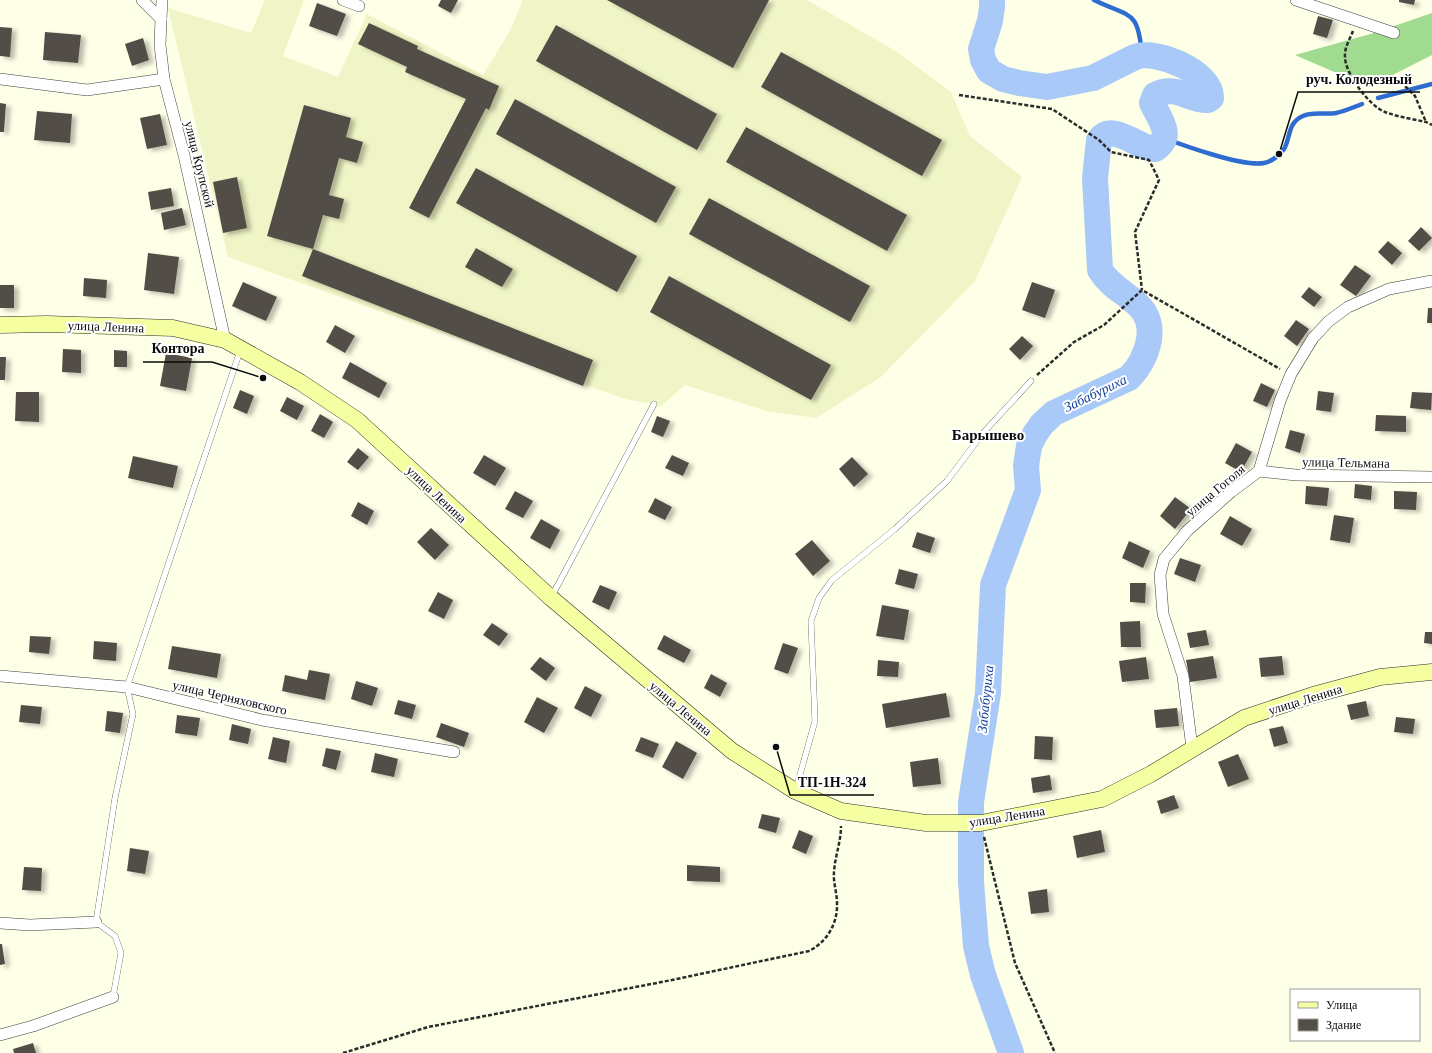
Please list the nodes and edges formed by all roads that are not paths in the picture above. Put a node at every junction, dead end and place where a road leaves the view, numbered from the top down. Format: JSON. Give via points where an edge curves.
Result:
{"nodes":[{"id":1,"x":142,"y":0,"type":"edge"},
{"id":2,"x":162,"y":0,"type":"edge"},
{"id":3,"x":343,"y":0,"type":"edge"},
{"id":4,"x":1296,"y":0,"type":"edge"},
{"id":5,"x":359,"y":6,"type":"dead end"},
{"id":6,"x":161,"y":19,"type":"junction"},
{"id":7,"x":1394,"y":34,"type":"dead end"},
{"id":8,"x":0,"y":79,"type":"edge"},
{"id":9,"x":164,"y":79,"type":"junction"},
{"id":10,"x":1432,"y":281,"type":"edge"},
{"id":11,"x":0,"y":325,"type":"edge"},
{"id":12,"x":225,"y":340,"type":"junction"},
{"id":13,"x":241,"y":349,"type":"junction"},
{"id":14,"x":1030,"y":381,"type":"road end"},
{"id":15,"x":654,"y":404,"type":"dead end"},
{"id":16,"x":1259,"y":471,"type":"junction"},
{"id":17,"x":1432,"y":477,"type":"edge"},
{"id":18,"x":551,"y":598,"type":"junction"},
{"id":19,"x":1432,"y":672,"type":"edge"},
{"id":20,"x":0,"y":676,"type":"edge"},
{"id":21,"x":127,"y":687,"type":"junction"},
{"id":22,"x":1192,"y":748,"type":"junction"},
{"id":23,"x":454,"y":752,"type":"dead end"},
{"id":24,"x":795,"y":791,"type":"junction"},
{"id":25,"x":96,"y":922,"type":"junction"},
{"id":26,"x":0,"y":923,"type":"edge"},
{"id":27,"x":113,"y":997,"type":"joint"},
{"id":28,"x":0,"y":1035,"type":"edge"}],
"edges":[{"from":1,"to":6,"type":"street"},
{"from":2,"to":6,"type":"street","name":"улица Крупской"},
{"from":3,"to":5,"type":"street"},
{"from":4,"to":7,"type":"street"},
{"from":6,"to":9,"type":"street","name":"улица Крупской","via":[[160,45]]},
{"from":8,"to":9,"type":"street","via":[[87,90]]},
{"from":9,"to":12,"type":"street","name":"улица Крупской","via":[[184,155]]},
{"from":10,"to":16,"type":"street","name":"улица Гоголя","via":[[1389,289],[1348,307],[1329,321],[1313,338],[1291,374],[1280,401]]},
{"from":11,"to":12,"type":"main road","name":"улица Ленина","via":[[173,328]]},
{"from":12,"to":13,"type":"main road","name":"улица Ленина"},
{"from":13,"to":18,"type":"main road","name":"улица Ленина","via":[[300,382],[357,420]]},
{"from":13,"to":21,"type":"lane"},
{"from":14,"to":24,"type":"lane","via":[[983,433],[947,481],[895,529],[832,580],[819,598],[811,621],[815,721]]},
{"from":15,"to":18,"type":"lane"},
{"from":16,"to":17,"type":"street","name":"улица Тельмана","via":[[1296,475]]},
{"from":16,"to":22,"type":"street","name":"улица Гоголя","via":[[1187,531],[1164,559],[1160,575],[1163,614],[1183,676]]},
{"from":18,"to":24,"type":"main road","name":"улица Ленина","via":[[732,751]]},
{"from":19,"to":22,"type":"main road","name":"улица Ленина","via":[[1380,677],[1313,695],[1244,718]]},
{"from":20,"to":21,"type":"street","name":"улица Черняховского"},
{"from":21,"to":23,"type":"street","name":"улица Черняховского","via":[[262,720]]},
{"from":21,"to":25,"type":"lane","via":[[133,714],[115,798]]},
{"from":22,"to":24,"type":"main road","name":"улица Ленина","via":[[1151,774],[1102,799],[981,823],[943,824],[841,811]]},
{"from":25,"to":26,"type":"street","via":[[30,925]]},
{"from":25,"to":27,"type":"lane","via":[[115,936],[121,953]]},
{"from":27,"to":28,"type":"street"}]}
